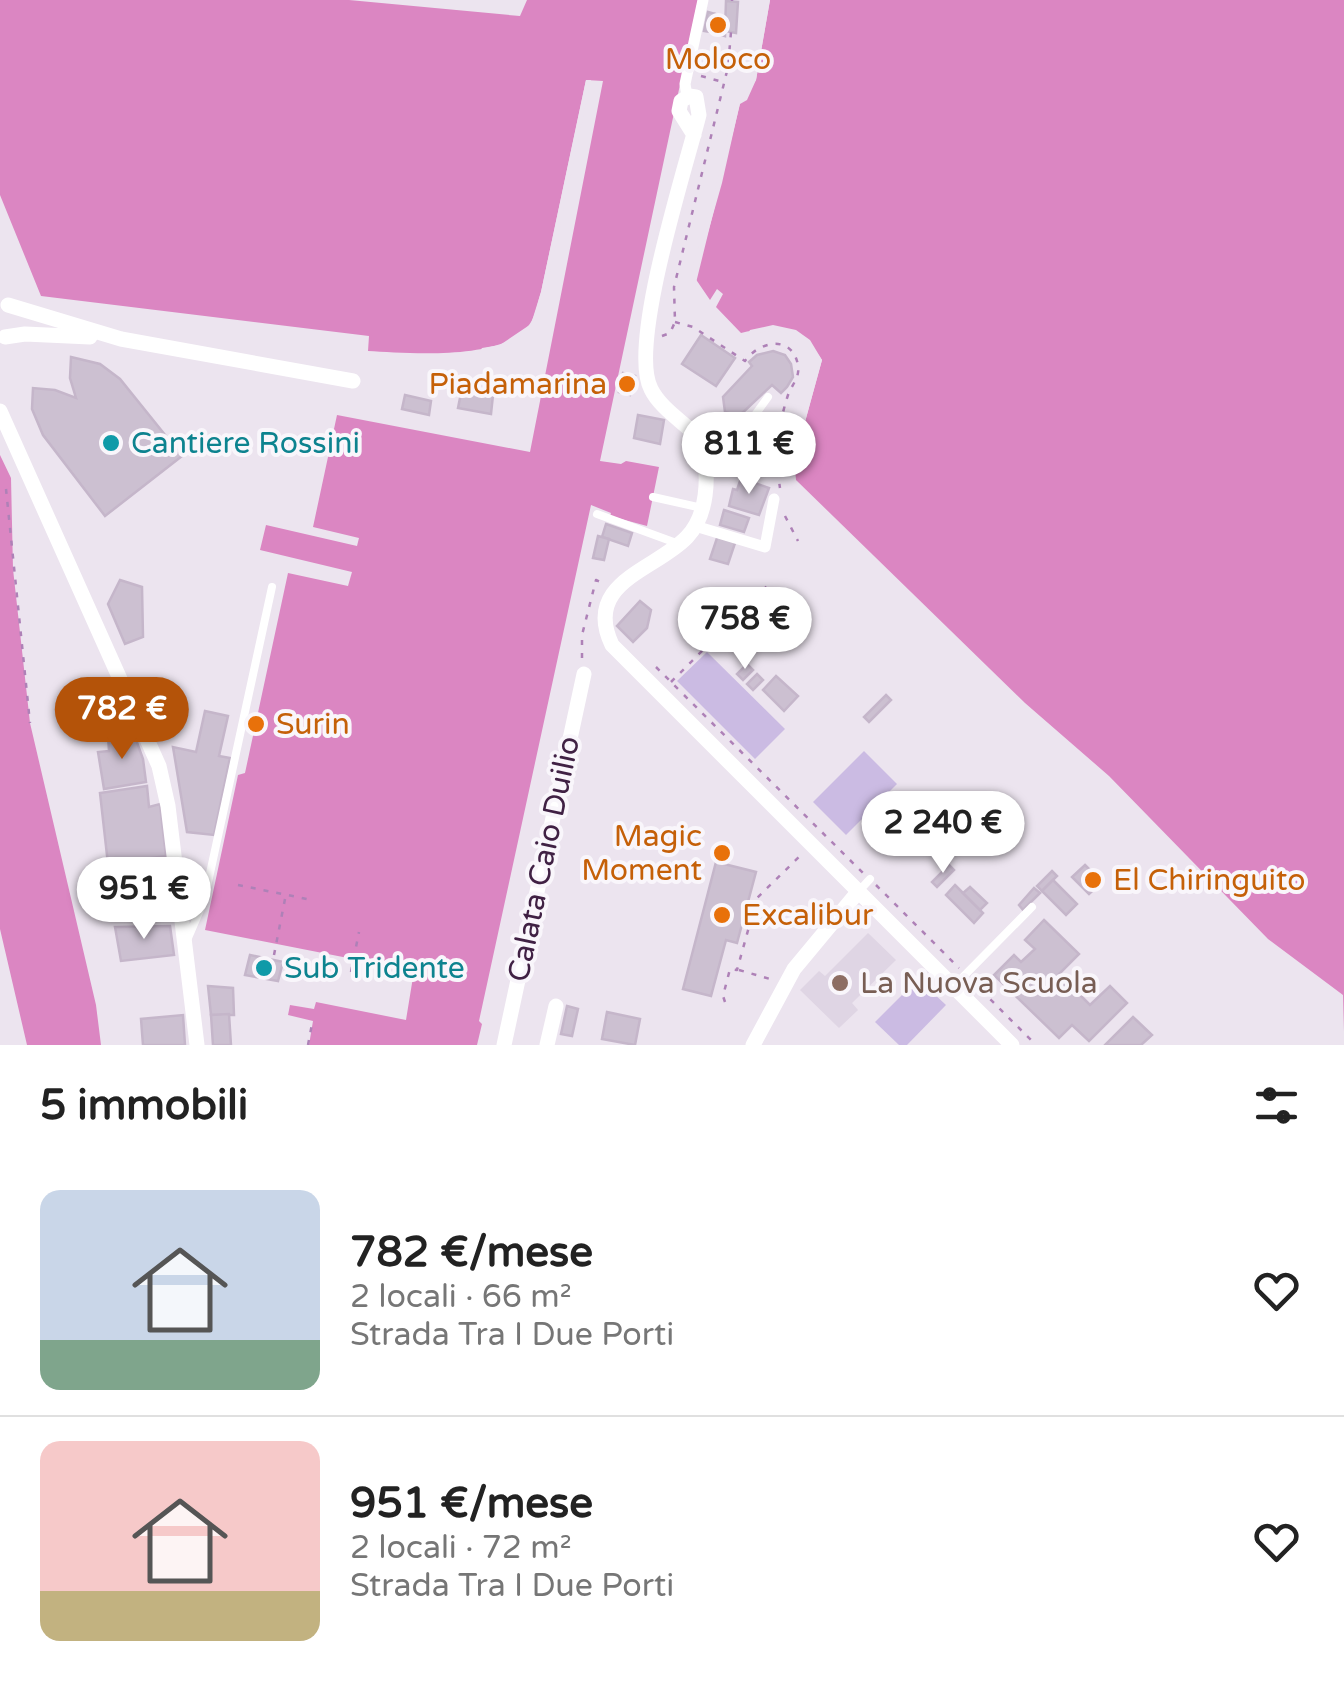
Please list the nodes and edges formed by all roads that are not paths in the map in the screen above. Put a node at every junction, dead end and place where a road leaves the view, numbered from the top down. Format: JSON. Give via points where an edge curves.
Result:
{"nodes":[{"id":1,"x":702,"y":0,"type":"edge"},
{"id":2,"x":686,"y":96,"type":"joint"},
{"id":3,"x":3,"y":299,"type":"edge"},
{"id":4,"x":2,"y":338,"type":"edge"},
{"id":5,"x":121,"y":339,"type":"junction"},
{"id":6,"x":353,"y":380,"type":"dead end"},
{"id":7,"x":768,"y":397,"type":"dead end"},
{"id":8,"x":0,"y":411,"type":"edge"},
{"id":9,"x":703,"y":440,"type":"junction"},
{"id":10,"x":652,"y":497,"type":"dead end"},
{"id":11,"x":774,"y":499,"type":"dead end"},
{"id":12,"x":702,"y":508,"type":"junction"},
{"id":13,"x":597,"y":514,"type":"dead end"},
{"id":14,"x":695,"y":526,"type":"junction"},
{"id":15,"x":679,"y":544,"type":"junction"},
{"id":16,"x":272,"y":587,"type":"dead end"},
{"id":17,"x":584,"y":674,"type":"dead end"},
{"id":18,"x":864,"y":886,"type":"junction"},
{"id":19,"x":1032,"y":907,"type":"dead end"},
{"id":20,"x":186,"y":942,"type":"junction"},
{"id":21,"x":959,"y":981,"type":"junction"},
{"id":22,"x":556,"y":1006,"type":"dead end"},
{"id":23,"x":197,"y":1045,"type":"edge"},
{"id":24,"x":504,"y":1045,"type":"edge"},
{"id":25,"x":548,"y":1045,"type":"edge"},
{"id":26,"x":753,"y":1045,"type":"edge"},
{"id":27,"x":1012,"y":1045,"type":"edge"}],
"edges":[{"from":1,"to":2,"type":"street"},
{"from":2,"to":9,"type":"street","via":[[700,102],[647,322],[646,375],[651,390]]},
{"from":3,"to":4,"type":"street","via":[[12,318]]},
{"from":3,"to":5,"type":"street"},
{"from":4,"to":5,"type":"street"},
{"from":5,"to":6,"type":"street"},
{"from":7,"to":9,"type":"lane","via":[[747,426]]},
{"from":8,"to":20,"type":"street","via":[[158,766]]},
{"from":9,"to":12,"type":"street"},
{"from":10,"to":12,"type":"lane"},
{"from":11,"to":14,"type":"street","via":[[765,547]]},
{"from":12,"to":14,"type":"street"},
{"from":13,"to":15,"type":"lane"},
{"from":14,"to":15,"type":"street"},
{"from":15,"to":18,"type":"street","via":[[616,590],[605,619],[612,645]]},
{"from":16,"to":20,"type":"lane","via":[[204,901]]},
{"from":17,"to":24,"type":"street","name":"Calata Caio Duilio"},
{"from":18,"to":21,"type":"street"},
{"from":18,"to":26,"type":"street","via":[[783,986]]},
{"from":19,"to":21,"type":"lane"},
{"from":20,"to":23,"type":"street"},
{"from":21,"to":27,"type":"street"},
{"from":22,"to":25,"type":"street","name":"Calata Caio Duilio"}]}
